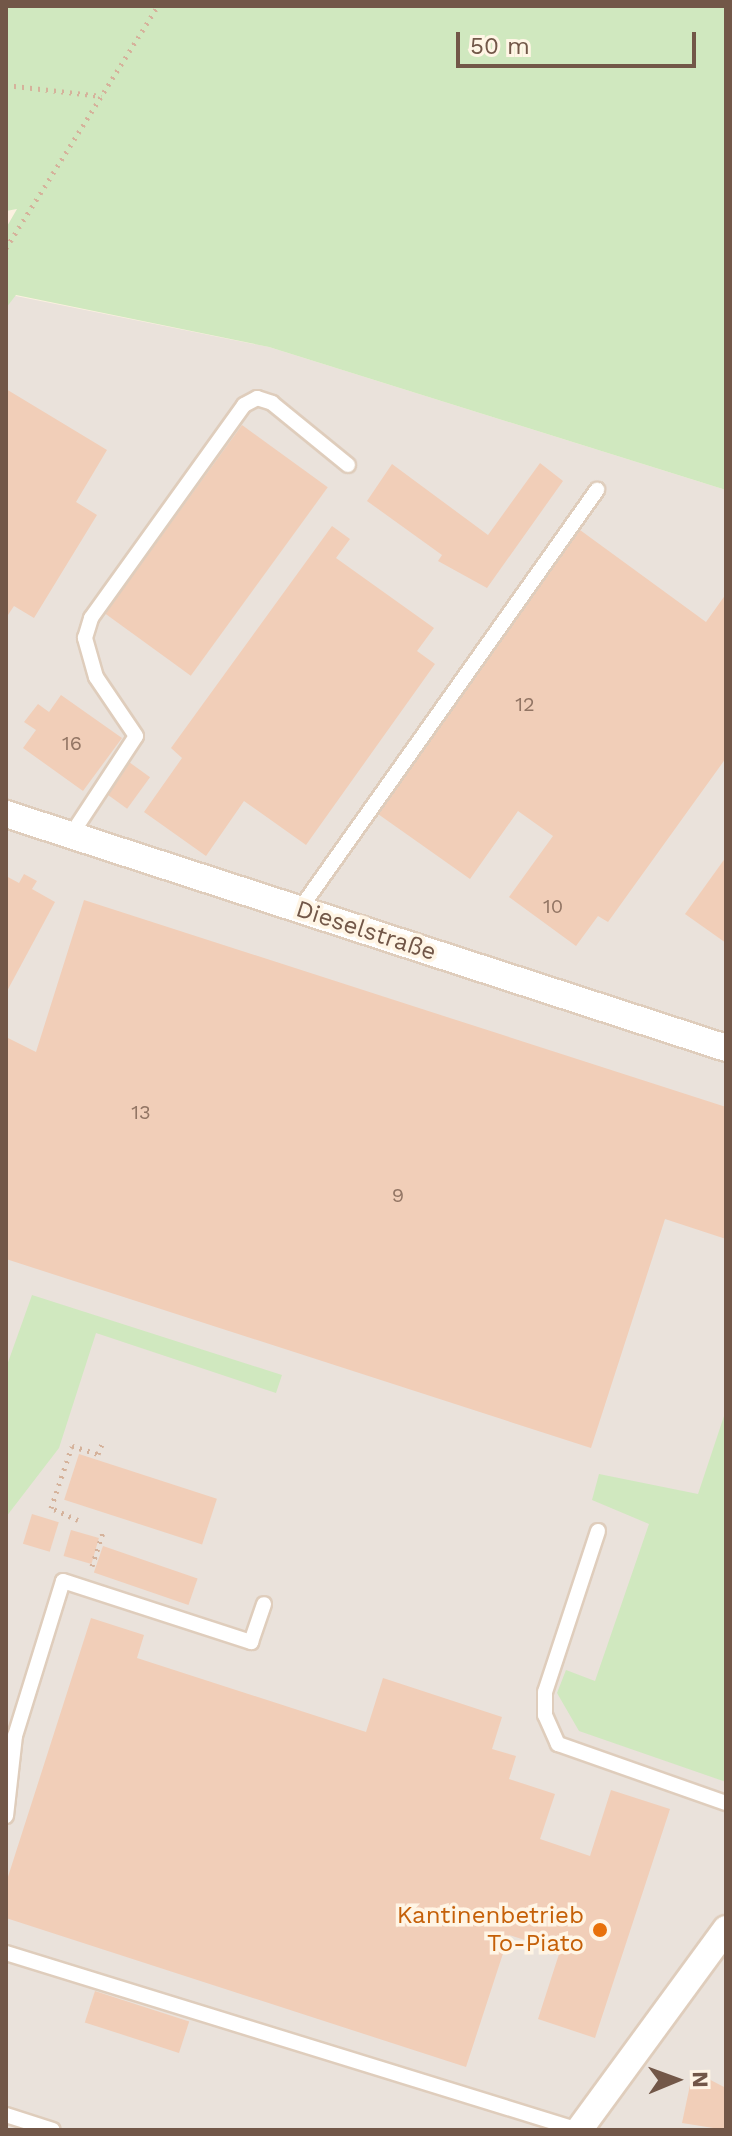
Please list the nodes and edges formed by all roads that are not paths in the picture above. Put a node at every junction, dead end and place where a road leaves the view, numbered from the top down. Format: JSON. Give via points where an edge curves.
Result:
{"nodes":[{"id":1,"x":348,"y":465,"type":"dead end"},
{"id":2,"x":597,"y":490,"type":"dead end"},
{"id":3,"x":6,"y":814,"type":"edge"},
{"id":4,"x":71,"y":835,"type":"junction"},
{"id":5,"x":300,"y":909,"type":"junction"},
{"id":6,"x":726,"y":1048,"type":"edge"},
{"id":7,"x":598,"y":1531,"type":"dead end"},
{"id":8,"x":264,"y":1604,"type":"dead end"},
{"id":9,"x":726,"y":1803,"type":"edge"},
{"id":10,"x":6,"y":1816,"type":"edge"},
{"id":11,"x":726,"y":1929,"type":"edge"},
{"id":12,"x":6,"y":1953,"type":"edge"},
{"id":13,"x":6,"y":2115,"type":"edge"},
{"id":14,"x":53,"y":2130,"type":"edge"},
{"id":15,"x":579,"y":2130,"type":"edge"}],
"edges":[{"from":1,"to":4,"type":"lane","via":[[272,403],[257,398],[244,405],[91,618],[85,638],[96,677],[136,736]]},
{"from":2,"to":5,"type":"lane"},
{"from":3,"to":4,"type":"street","name":"Dieselstraße"},
{"from":4,"to":5,"type":"street","name":"Dieselstraße"},
{"from":5,"to":6,"type":"street","name":"Dieselstraße"},
{"from":7,"to":9,"type":"lane","via":[[545,1692],[545,1715],[558,1744]]},
{"from":8,"to":10,"type":"lane","via":[[251,1642],[63,1581],[15,1736]]},
{"from":11,"to":15,"type":"street"},
{"from":12,"to":15,"type":"lane"},
{"from":13,"to":14,"type":"lane"}]}
